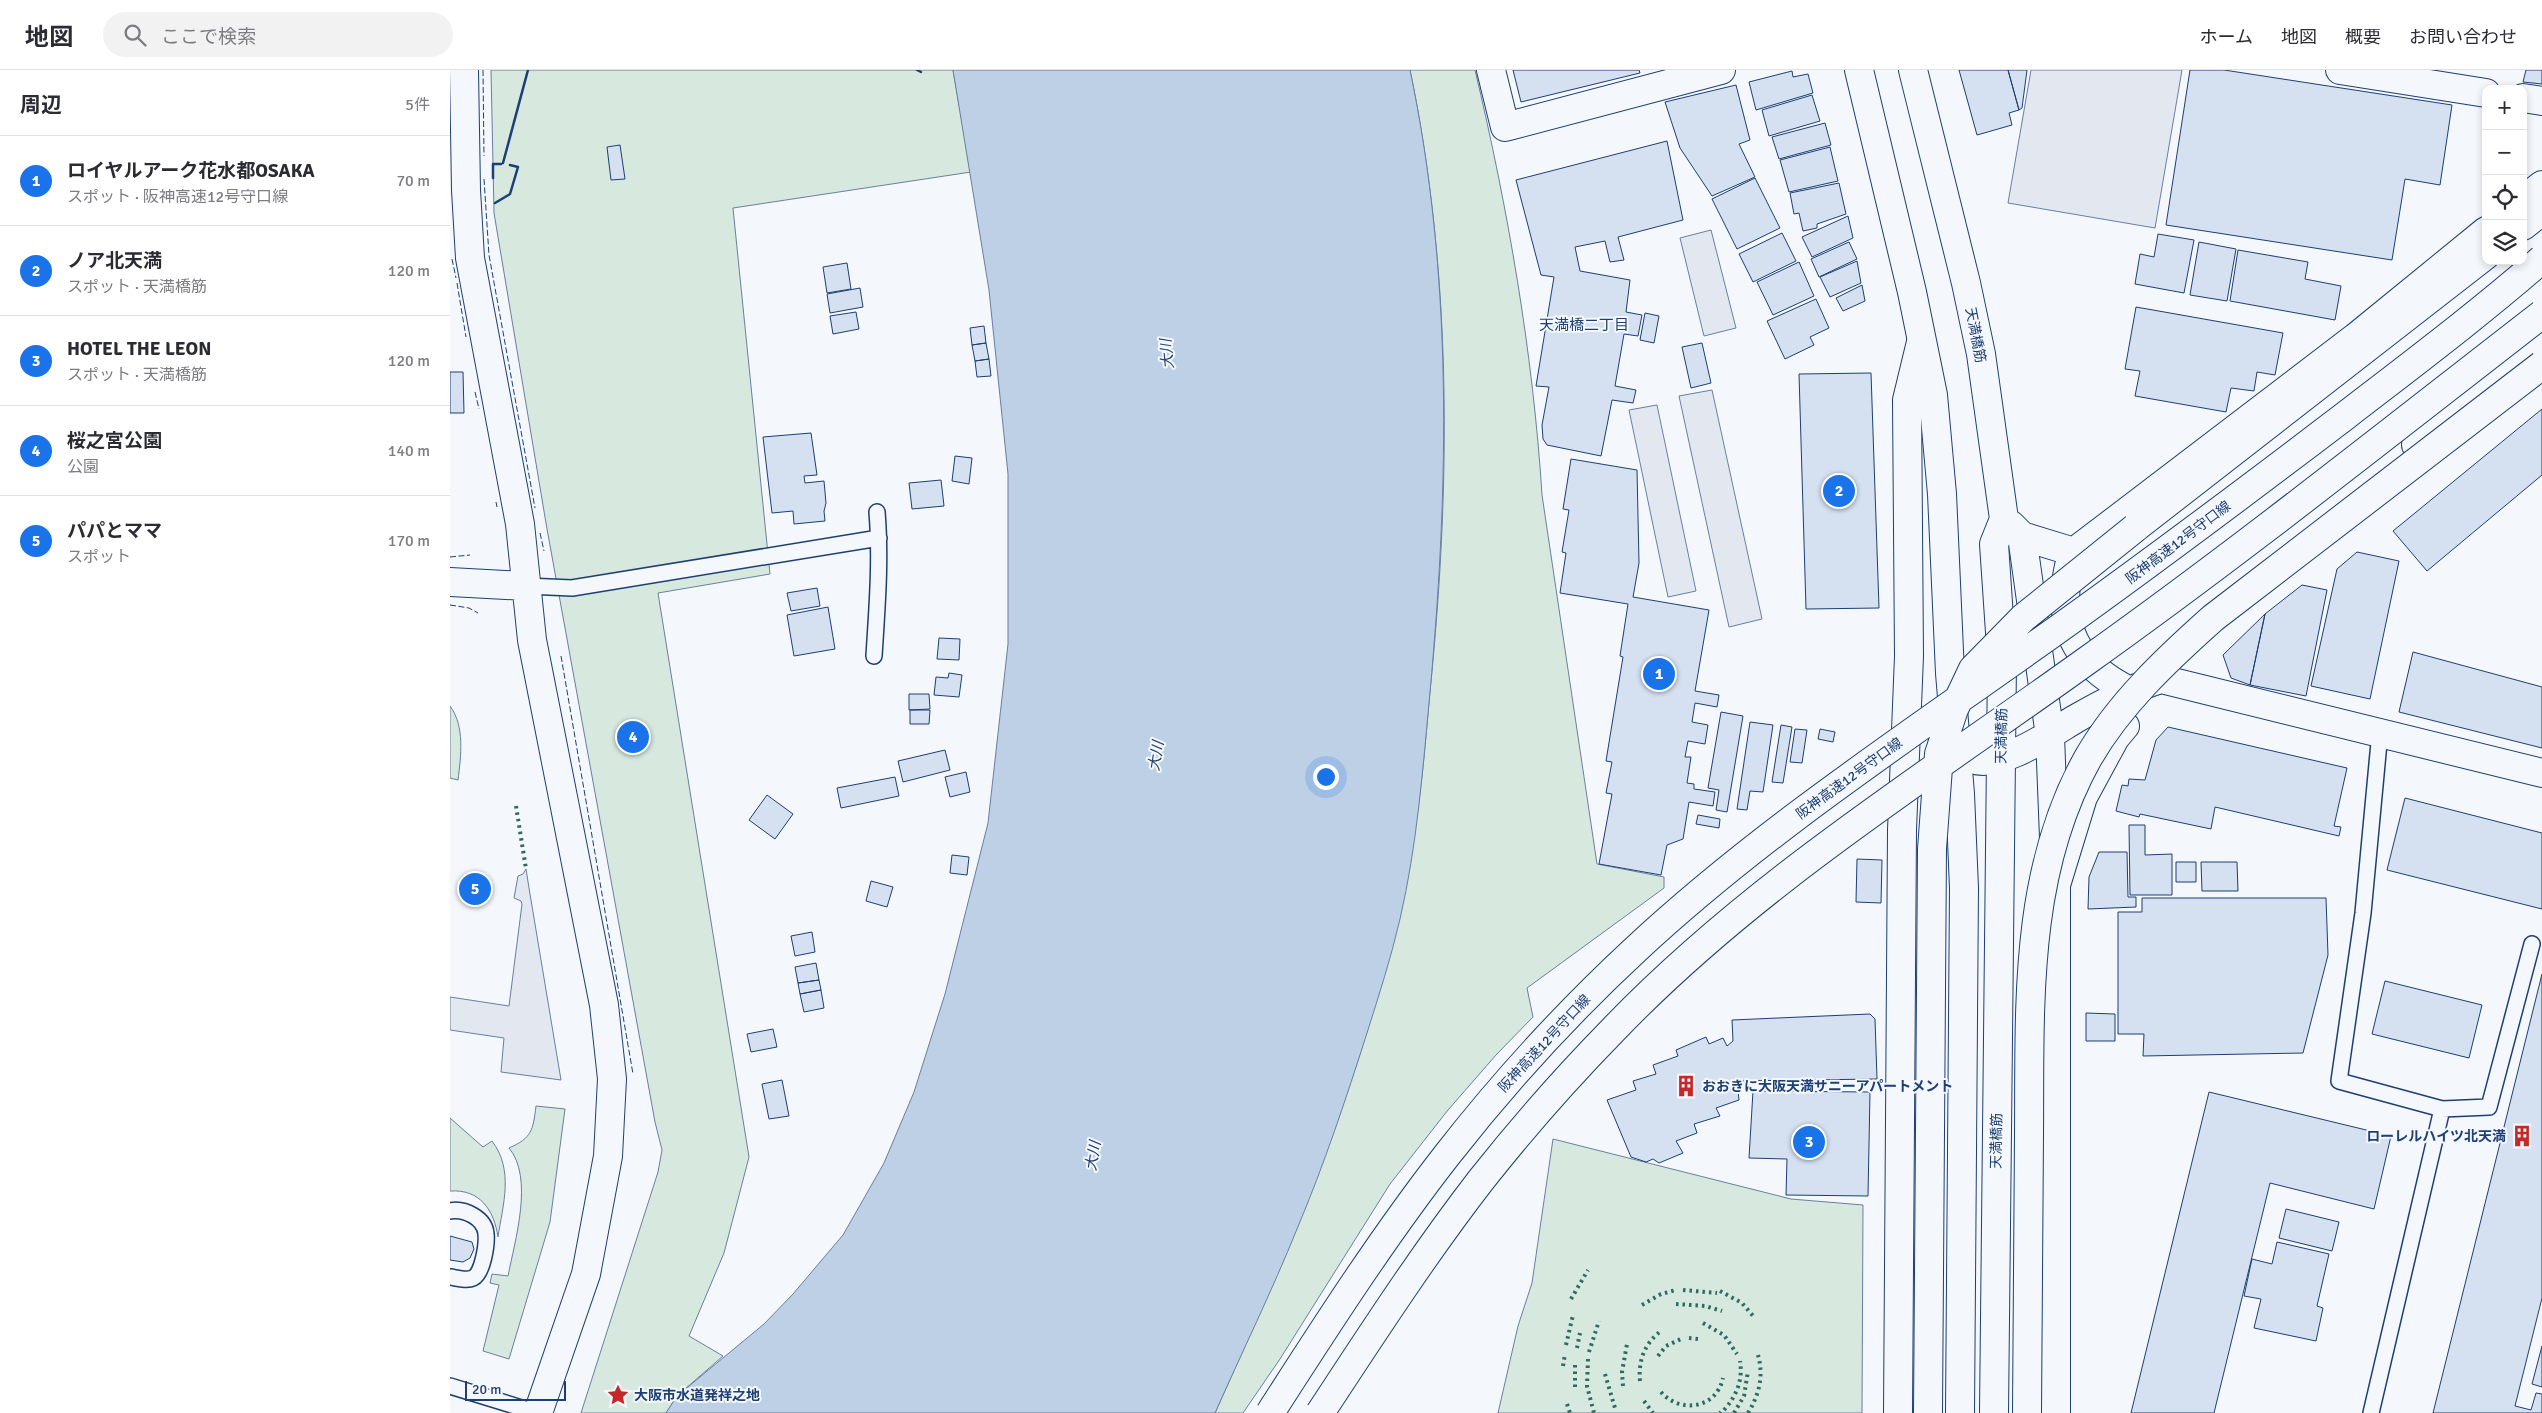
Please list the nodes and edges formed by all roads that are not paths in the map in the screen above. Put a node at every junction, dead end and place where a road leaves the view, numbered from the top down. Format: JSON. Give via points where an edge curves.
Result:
{"nodes":[{"id":1,"x":464,"y":70,"type":"edge"},
{"id":2,"x":1491,"y":70,"type":"edge"},
{"id":3,"x":1721,"y":70,"type":"edge"},
{"id":4,"x":1859,"y":70,"type":"edge"},
{"id":5,"x":1913,"y":70,"type":"edge"},
{"id":6,"x":2340,"y":70,"type":"edge"},
{"id":7,"x":2482,"y":91,"type":"edge"},
{"id":8,"x":450,"y":92,"type":"edge"},
{"id":9,"x":2527,"y":99,"type":"edge"},
{"id":10,"x":2542,"y":101,"type":"edge"},
{"id":11,"x":465,"y":129,"type":"junction"},
{"id":12,"x":2542,"y":185,"type":"edge"},
{"id":13,"x":2527,"y":197,"type":"edge"},
{"id":14,"x":2542,"y":211,"type":"edge"},
{"id":15,"x":459,"y":222,"type":"edge"},
{"id":16,"x":2527,"y":223,"type":"edge"},
{"id":17,"x":2482,"y":234,"type":"edge"},
{"id":18,"x":2482,"y":258,"type":"edge"},
{"id":19,"x":2542,"y":258,"type":"edge"},
{"id":20,"x":2542,"y":314,"type":"edge"},
{"id":21,"x":1921,"y":342,"type":"junction"},
{"id":22,"x":2542,"y":344,"type":"edge"},
{"id":23,"x":2542,"y":365,"type":"edge"},
{"id":24,"x":877,"y":512,"type":"dead end"},
{"id":25,"x":2013,"y":527,"type":"junction"},
{"id":26,"x":879,"y":538,"type":"junction"},
{"id":27,"x":2074,"y":552,"type":"junction"},
{"id":28,"x":450,"y":582,"type":"edge"},
{"id":29,"x":526,"y":586,"type":"junction"},
{"id":30,"x":874,"y":656,"type":"dead end"},
{"id":31,"x":2161,"y":679,"type":"junction"},
{"id":32,"x":2130,"y":691,"type":"junction"},
{"id":33,"x":2380,"y":732,"type":"junction"},
{"id":34,"x":2050,"y":736,"type":"junction"},
{"id":35,"x":1956,"y":747,"type":"junction"},
{"id":36,"x":2000,"y":758,"type":"junction"},
{"id":37,"x":2542,"y":773,"type":"edge"},
{"id":38,"x":2056,"y":885,"type":"junction"},
{"id":39,"x":2532,"y":944,"type":"dead end"},
{"id":40,"x":2442,"y":1109,"type":"junction"},
{"id":41,"x":450,"y":1210,"type":"edge"},
{"id":42,"x":450,"y":1277,"type":"edge"},
{"id":43,"x":450,"y":1386,"type":"edge"},
{"id":44,"x":538,"y":1413,"type":"edge"},
{"id":45,"x":1270,"y":1413,"type":"edge"},
{"id":46,"x":1320,"y":1413,"type":"edge"},
{"id":47,"x":1898,"y":1413,"type":"edge"},
{"id":48,"x":1928,"y":1413,"type":"edge"},
{"id":49,"x":1960,"y":1413,"type":"edge"},
{"id":50,"x":1994,"y":1413,"type":"edge"},
{"id":51,"x":2027,"y":1413,"type":"edge"},
{"id":52,"x":2056,"y":1413,"type":"edge"},
{"id":53,"x":2371,"y":1413,"type":"edge"}],
"edges":[{"from":1,"to":11,"type":"main road"},
{"from":2,"to":3,"type":"main road","via":[[1505,127]]},
{"from":4,"to":21,"type":"main road"},
{"from":5,"to":25,"type":"main road","name":"天満橋筋","via":[[1966,283]]},
{"from":6,"to":7,"type":"main road"},
{"from":8,"to":11,"type":"main road"},
{"from":9,"to":10,"type":"main road"},
{"from":11,"to":15,"type":"main road"},
{"from":12,"to":13,"type":"main road"},
{"from":14,"to":16,"type":"main road"},
{"from":15,"to":29,"type":"main road","via":[[470,258],[520,524]]},
{"from":17,"to":27,"type":"main road","via":[[2356,337]]},
{"from":18,"to":48,"type":"main road","bridge":true,"via":[[2024,618],[1973,669],[1954,708],[1939,754],[1934,803]]},
{"from":19,"to":45,"type":"main road","name":"阪神高速12号守口線","bridge":true,"via":[[2250,489],[2110,593],[1840,783],[1699,893],[1636,949],[1530,1056],[1445,1157],[1345,1297]]},
{"from":20,"to":46,"type":"main road","bridge":true,"via":[[2134,628],[1794,870],[1669,976],[1608,1034],[1481,1180],[1428,1251]]},
{"from":21,"to":35,"type":"main road","via":[[1933,395],[1939,464]]},
{"from":21,"to":47,"type":"main road","via":[[1907,400],[1909,656],[1902,830]]},
{"from":22,"to":31,"type":"main road","via":[[2289,549]]},
{"from":23,"to":51,"type":"main road","bridge":true,"via":[[2213,618],[2182,646],[2112,722],[2069,797],[2043,879],[2032,960]]},
{"from":24,"to":26,"type":"lane"},
{"from":25,"to":27,"type":"main road"},
{"from":25,"to":34,"type":"main road"},
{"from":25,"to":36,"type":"main road","name":"天満橋筋","via":[[1994,544],[2002,662]]},
{"from":26,"to":29,"type":"lane","via":[[572,588]]},
{"from":26,"to":30,"type":"lane"},
{"from":27,"to":32,"type":"main road","via":[[2065,586],[2065,609],[2070,630],[2080,653],[2091,665]]},
{"from":28,"to":29,"type":"main road"},
{"from":29,"to":44,"type":"main road","via":[[532,640],[604,1005],[612,1079],[608,1156],[586,1274]]},
{"from":31,"to":32,"type":"main road"},
{"from":31,"to":33,"type":"main road"},
{"from":31,"to":38,"type":"main road","via":[[2115,738],[2083,797]]},
{"from":32,"to":34,"type":"main road"},
{"from":33,"to":37,"type":"main road"},
{"from":33,"to":40,"type":"lane","via":[[2363,913],[2339,1081]]},
{"from":34,"to":36,"type":"main road"},
{"from":34,"to":38,"type":"main road"},
{"from":35,"to":36,"type":"main road","via":[[1971,759]]},
{"from":35,"to":49,"type":"main road","via":[[1964,888]]},
{"from":36,"to":50,"type":"main road","name":"天満橋筋"},
{"from":38,"to":52,"type":"main road"},
{"from":39,"to":40,"type":"lane","via":[[2489,1107]]},
{"from":40,"to":53,"type":"lane"},
{"from":41,"to":42,"type":"lane","via":[[472,1214],[486,1233],[480,1272],[473,1278]]},
{"from":43,"to":44,"type":"lane"}]}
